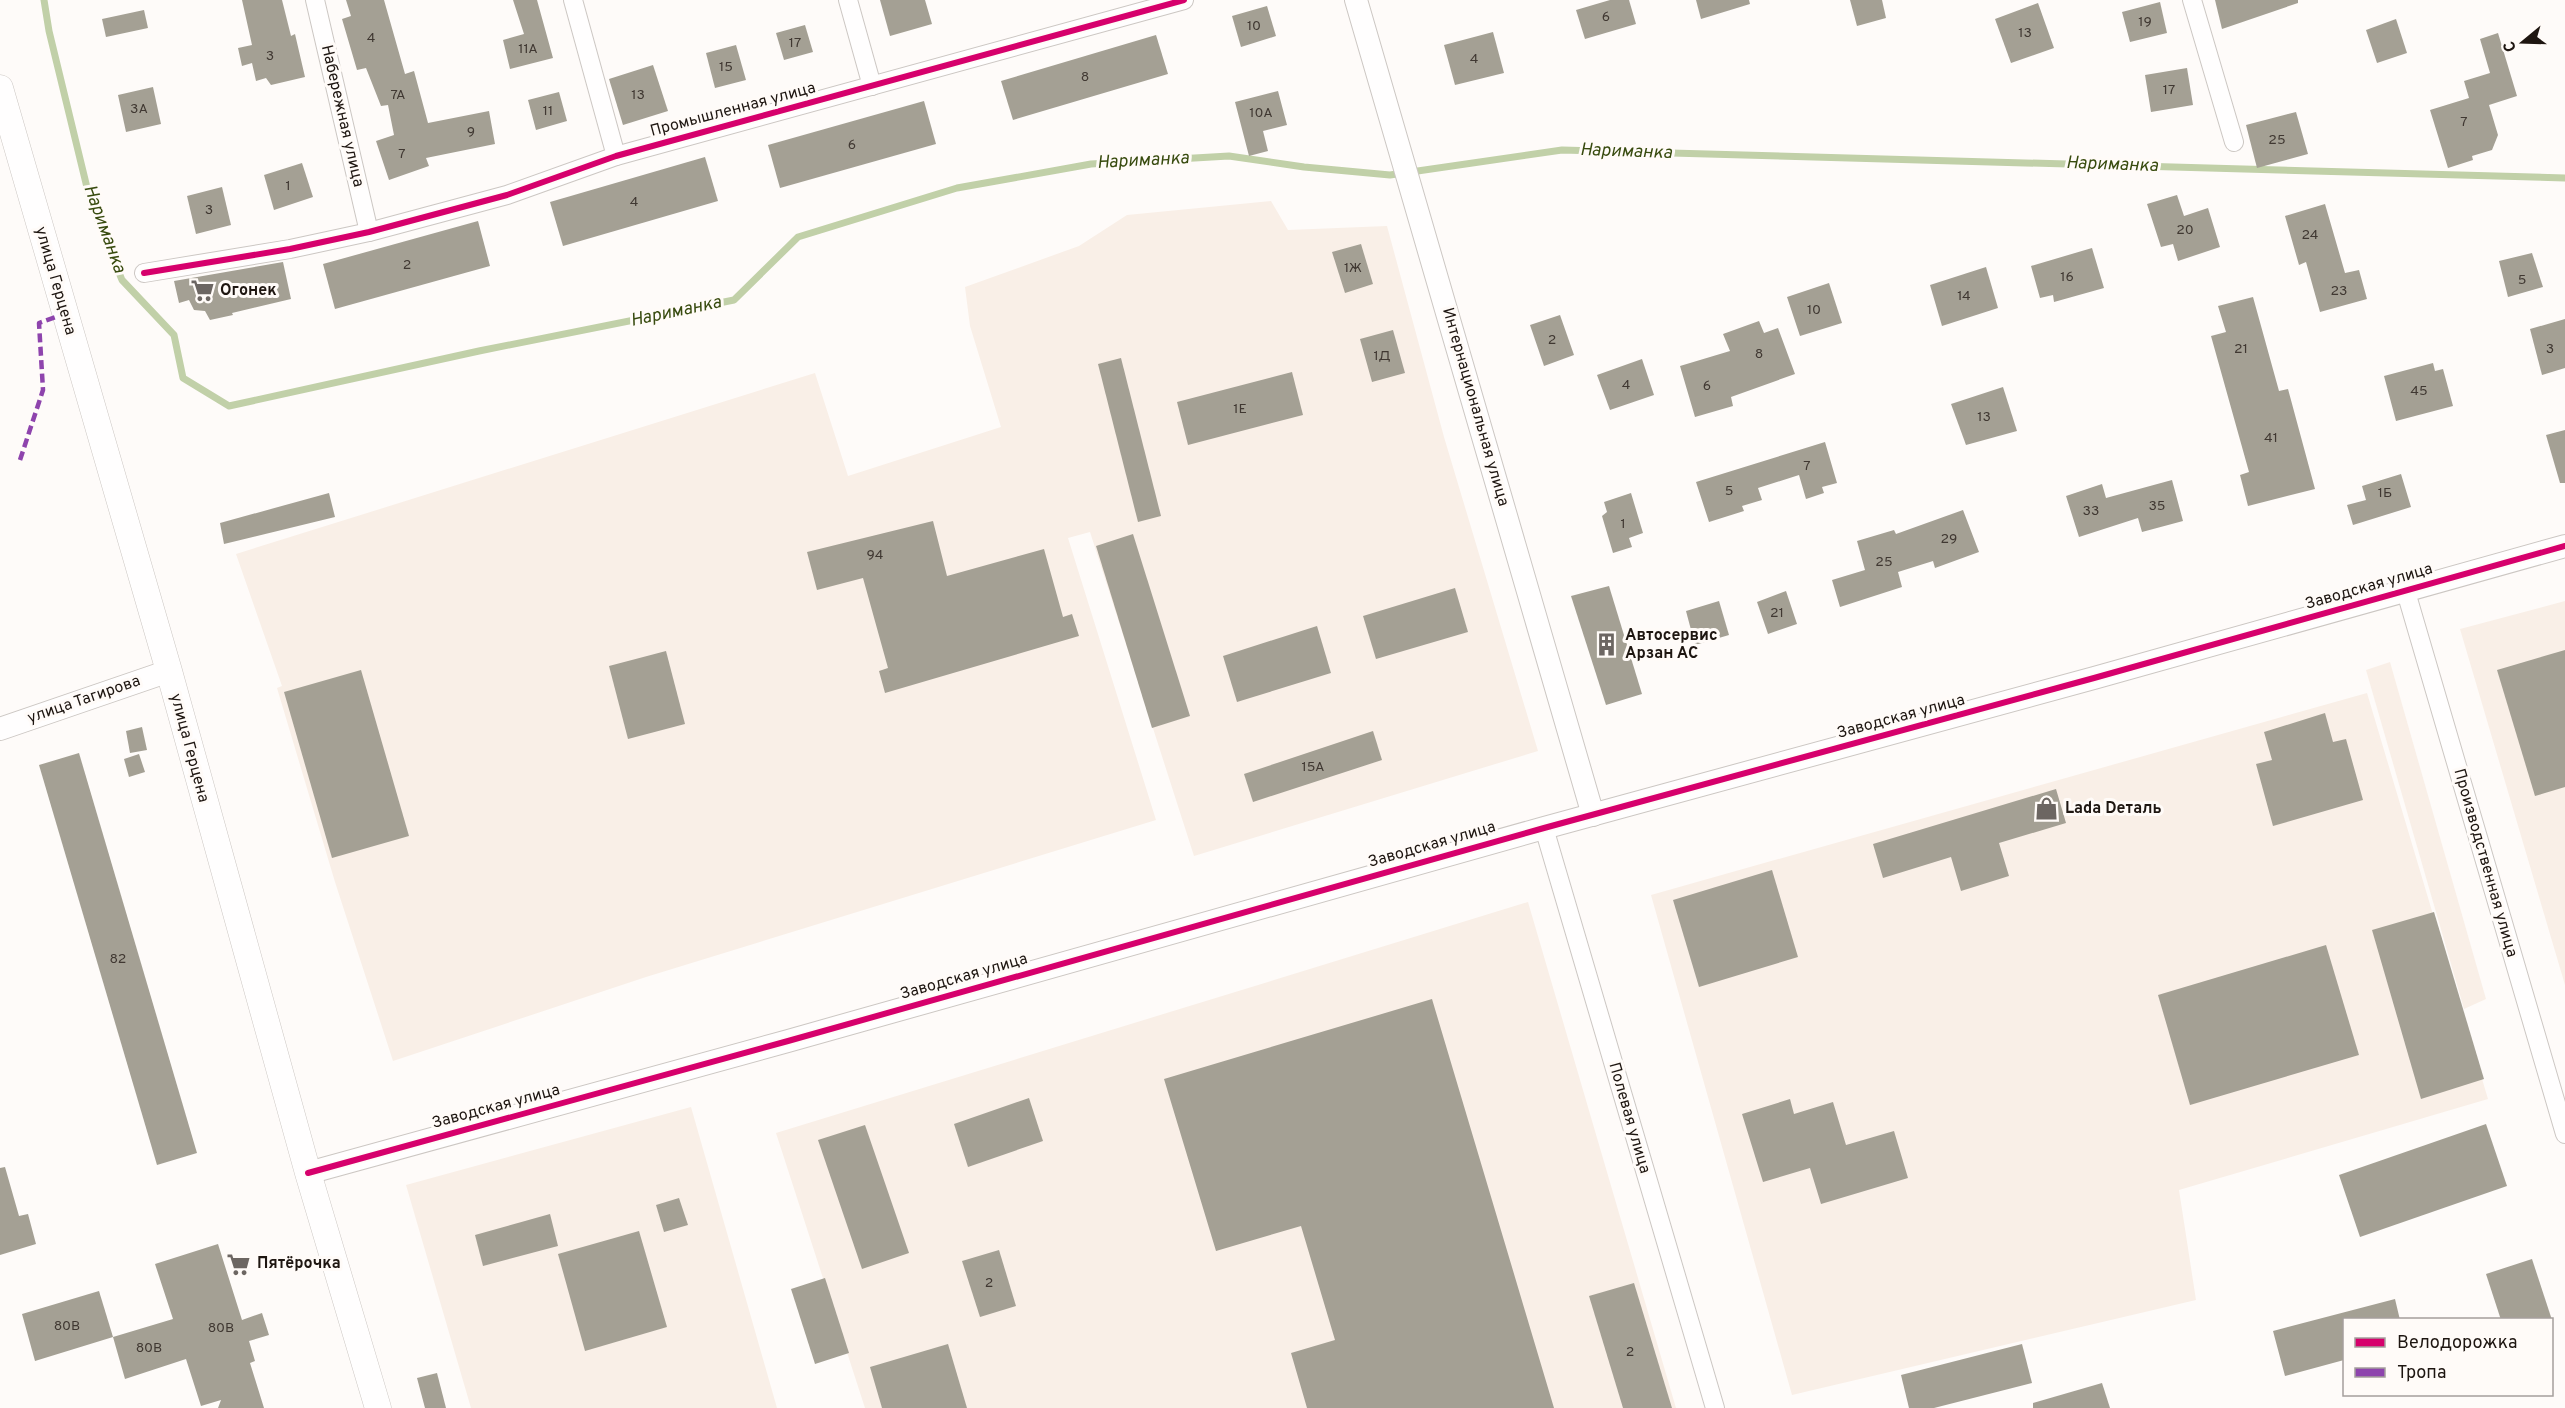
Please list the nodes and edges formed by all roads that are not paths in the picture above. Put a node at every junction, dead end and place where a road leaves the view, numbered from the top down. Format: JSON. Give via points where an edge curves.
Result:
{"nodes":[{"id":1,"x":315,"y":0,"type":"edge"},
{"id":2,"x":573,"y":0,"type":"edge"},
{"id":3,"x":848,"y":0,"type":"edge"},
{"id":4,"x":1184,"y":0,"type":"edge"},
{"id":5,"x":1356,"y":0,"type":"edge"},
{"id":6,"x":2192,"y":0,"type":"edge"},
{"id":7,"x":1125,"y":8,"type":"edge"},
{"id":8,"x":872,"y":86,"type":"junction"},
{"id":9,"x":0,"y":88,"type":"edge"},
{"id":10,"x":2234,"y":142,"type":"dead end"},
{"id":11,"x":616,"y":156,"type":"junction"},
{"id":12,"x":369,"y":232,"type":"junction"},
{"id":13,"x":144,"y":273,"type":"dead end"},
{"id":14,"x":2565,"y":546,"type":"edge"},
{"id":15,"x":2406,"y":592,"type":"junction"},
{"id":16,"x":169,"y":671,"type":"junction"},
{"id":17,"x":0,"y":729,"type":"edge"},
{"id":18,"x":1593,"y":815,"type":"junction"},
{"id":19,"x":1544,"y":828,"type":"junction"},
{"id":20,"x":2565,"y":1134,"type":"edge"},
{"id":21,"x":308,"y":1173,"type":"junction"},
{"id":22,"x":378,"y":1408,"type":"edge"},
{"id":23,"x":1715,"y":1408,"type":"edge"}],
"edges":[{"from":1,"to":12,"type":"street","name":"Набережная улица"},
{"from":2,"to":11,"type":"street"},
{"from":3,"to":8,"type":"street"},
{"from":4,"to":7,"type":"street","name":"Промышленная улица"},
{"from":5,"to":18,"type":"street","name":"Интернациональная улица"},
{"from":6,"to":10,"type":"street"},
{"from":7,"to":8,"type":"street","name":"Промышленная улица"},
{"from":8,"to":11,"type":"street","name":"Промышленная улица"},
{"from":9,"to":16,"type":"main road","name":"улица Герцена"},
{"from":11,"to":12,"type":"street","name":"Промышленная улица","via":[[507,195]]},
{"from":12,"to":13,"type":"street","name":"Промышленная улица"},
{"from":14,"to":15,"type":"street","name":"Заводская улица"},
{"from":15,"to":18,"type":"street","name":"Заводская улица"},
{"from":15,"to":20,"type":"street","name":"Производственная улица"},
{"from":16,"to":17,"type":"street","name":"улица Тагирова"},
{"from":16,"to":21,"type":"main road","name":"улица Герцена"},
{"from":18,"to":19,"type":"street","name":"Заводская улица"},
{"from":19,"to":21,"type":"street","name":"Заводская улица"},
{"from":19,"to":23,"type":"street","name":"Полевая улица"},
{"from":21,"to":22,"type":"main road","name":"улица Герцена"}]}
